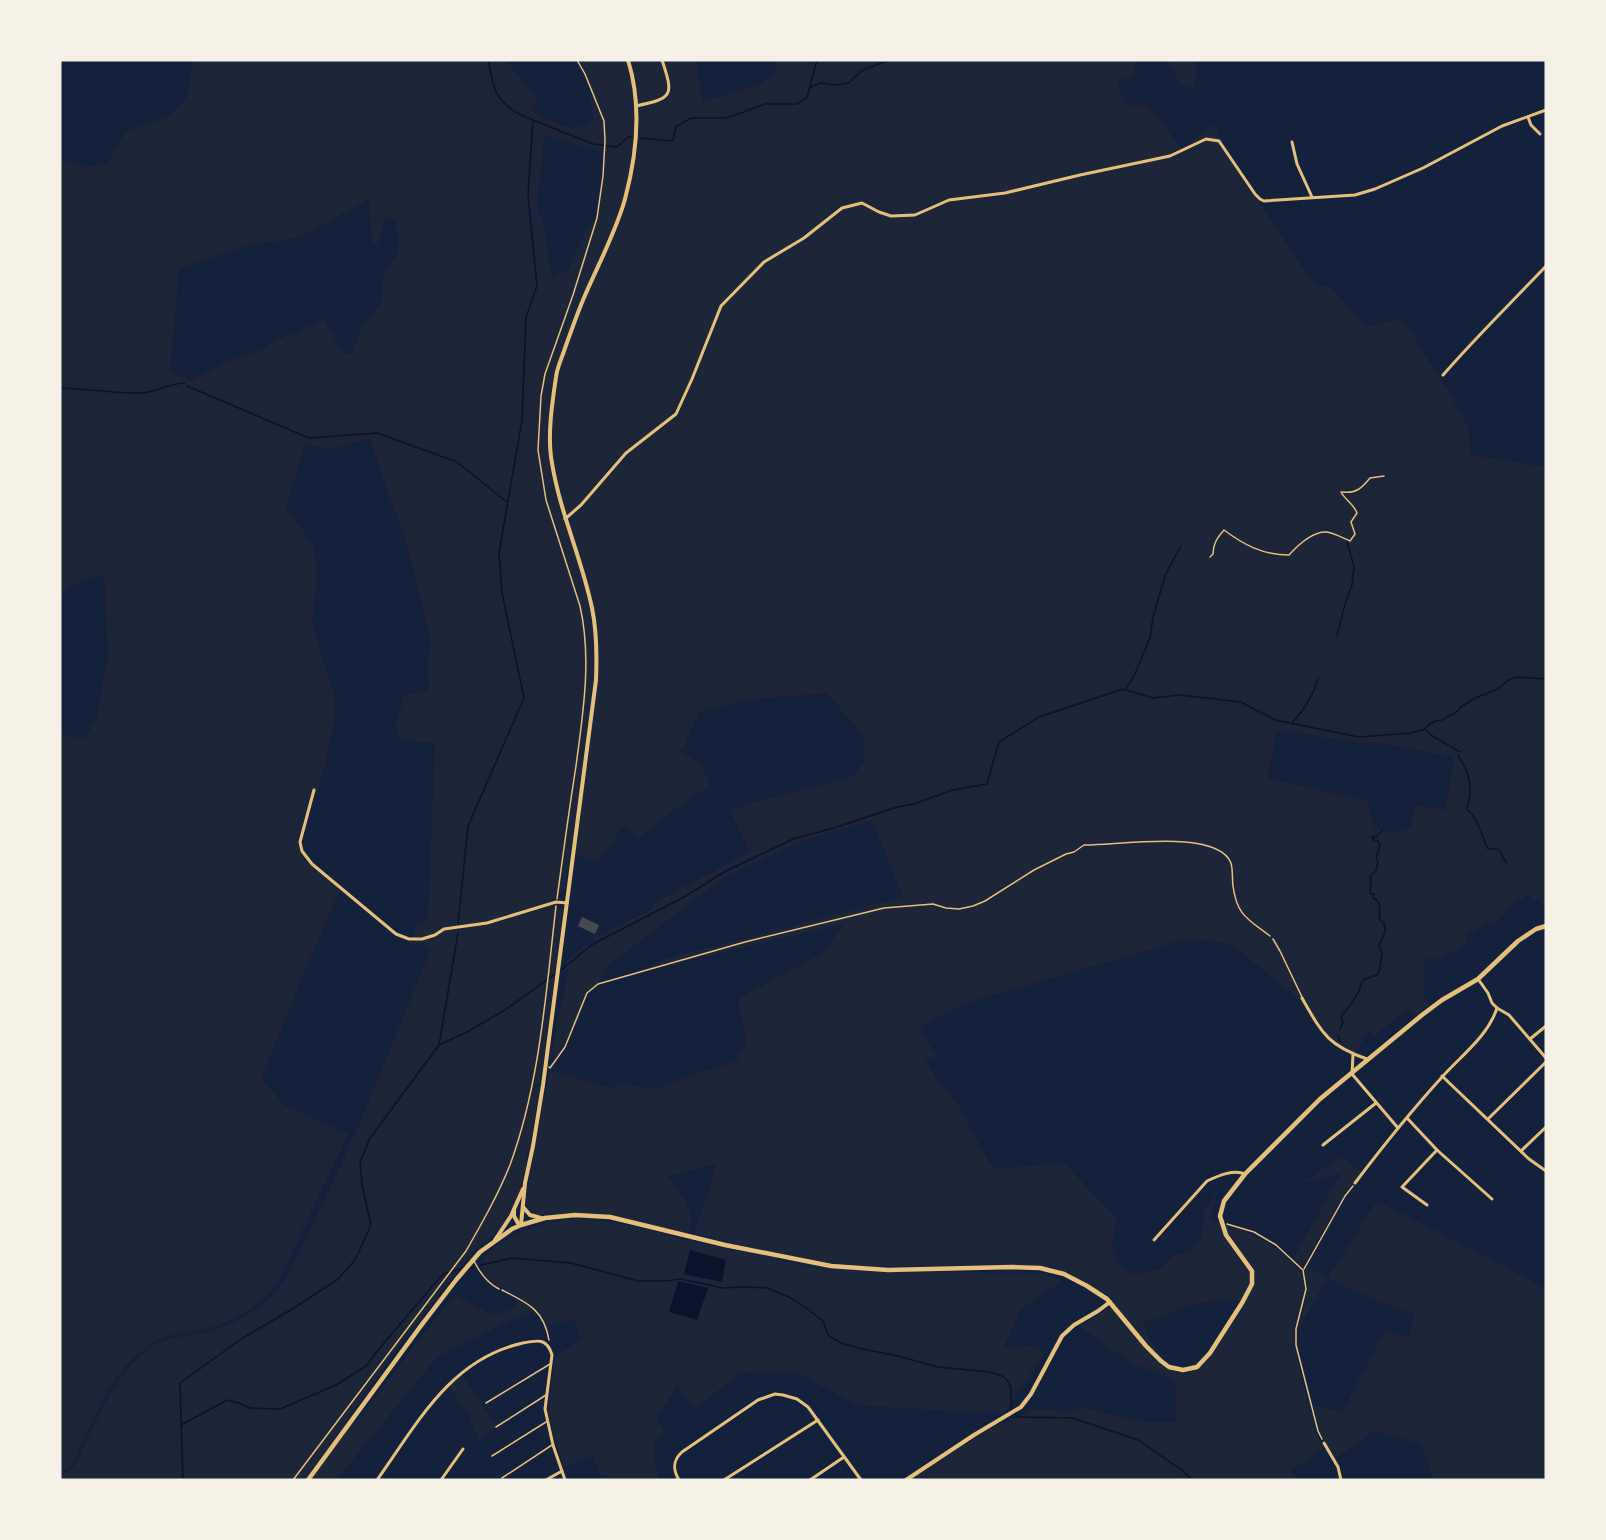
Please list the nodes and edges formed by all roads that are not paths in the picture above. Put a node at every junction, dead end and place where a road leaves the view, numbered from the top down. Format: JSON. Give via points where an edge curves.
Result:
{"nodes":[{"id":1,"x":628,"y":60,"type":"edge"},
{"id":2,"x":662,"y":60,"type":"edge"},
{"id":3,"x":636,"y":106,"type":"junction"},
{"id":4,"x":1546,"y":110,"type":"edge"},
{"id":5,"x":1527,"y":117,"type":"junction"},
{"id":6,"x":1540,"y":134,"type":"dead end"},
{"id":7,"x":1292,"y":142,"type":"dead end"},
{"id":8,"x":1312,"y":197,"type":"junction"},
{"id":9,"x":1546,"y":266,"type":"edge"},
{"id":10,"x":1443,"y":375,"type":"dead end"},
{"id":11,"x":565,"y":519,"type":"junction"},
{"id":12,"x":314,"y":790,"type":"dead end"},
{"id":13,"x":567,"y":903,"type":"junction"},
{"id":14,"x":1546,"y":926,"type":"edge"},
{"id":15,"x":1273,"y":939,"type":"road end"},
{"id":16,"x":1478,"y":979,"type":"junction"},
{"id":17,"x":1302,"y":998,"type":"joint"},
{"id":18,"x":1497,"y":1008,"type":"junction"},
{"id":19,"x":1546,"y":1026,"type":"edge"},
{"id":20,"x":1530,"y":1039,"type":"junction"},
{"id":21,"x":1353,"y":1053,"type":"junction"},
{"id":22,"x":1369,"y":1059,"type":"junction"},
{"id":23,"x":1546,"y":1060,"type":"edge"},
{"id":24,"x":1352,"y":1074,"type":"junction"},
{"id":25,"x":1442,"y":1076,"type":"junction"},
{"id":26,"x":1376,"y":1103,"type":"junction"},
{"id":27,"x":1407,"y":1118,"type":"junction"},
{"id":28,"x":1488,"y":1119,"type":"junction"},
{"id":29,"x":1546,"y":1127,"type":"edge"},
{"id":30,"x":1398,"y":1128,"type":"junction"},
{"id":31,"x":1323,"y":1145,"type":"dead end"},
{"id":32,"x":1437,"y":1150,"type":"junction"},
{"id":33,"x":1521,"y":1151,"type":"junction"},
{"id":34,"x":1546,"y":1171,"type":"edge"},
{"id":35,"x":1245,"y":1174,"type":"junction"},
{"id":36,"x":525,"y":1183,"type":"junction"},
{"id":37,"x":1355,"y":1183,"type":"road end"},
{"id":38,"x":1492,"y":1199,"type":"dead end"},
{"id":39,"x":1427,"y":1205,"type":"dead end"},
{"id":40,"x":523,"y":1206,"type":"junction"},
{"id":41,"x":514,"y":1209,"type":"junction"},
{"id":42,"x":545,"y":1218,"type":"junction"},
{"id":43,"x":520,"y":1225,"type":"junction"},
{"id":44,"x":494,"y":1240,"type":"junction"},
{"id":45,"x":1154,"y":1240,"type":"dead end"},
{"id":46,"x":473,"y":1259,"type":"junction"},
{"id":47,"x":499,"y":1288,"type":"road end"},
{"id":48,"x":1110,"y":1302,"type":"junction"},
{"id":49,"x":550,"y":1364,"type":"junction"},
{"id":50,"x":546,"y":1394,"type":"junction"},
{"id":51,"x":486,"y":1403,"type":"dead end"},
{"id":52,"x":818,"y":1420,"type":"junction"},
{"id":53,"x":547,"y":1421,"type":"junction"},
{"id":54,"x":496,"y":1427,"type":"dead end"},
{"id":55,"x":1324,"y":1443,"type":"road end"},
{"id":56,"x":553,"y":1445,"type":"junction"},
{"id":57,"x":463,"y":1449,"type":"dead end"},
{"id":58,"x":492,"y":1456,"type":"dead end"},
{"id":59,"x":844,"y":1457,"type":"junction"},
{"id":60,"x":562,"y":1471,"type":"junction"},
{"id":61,"x":502,"y":1478,"type":"dead end"},
{"id":62,"x":308,"y":1480,"type":"edge"},
{"id":63,"x":377,"y":1480,"type":"edge"},
{"id":64,"x":441,"y":1480,"type":"edge"},
{"id":65,"x":546,"y":1480,"type":"edge"},
{"id":66,"x":565,"y":1480,"type":"edge"},
{"id":67,"x":679,"y":1480,"type":"edge"},
{"id":68,"x":724,"y":1480,"type":"edge"},
{"id":69,"x":810,"y":1480,"type":"edge"},
{"id":70,"x":861,"y":1480,"type":"edge"},
{"id":71,"x":906,"y":1480,"type":"edge"},
{"id":72,"x":1341,"y":1480,"type":"edge"}],
"edges":[{"from":1,"to":3,"type":"main road"},
{"from":2,"to":3,"type":"street","via":[[668,93],[660,101]]},
{"from":3,"to":11,"type":"main road","via":[[634,148],[624,200],[556,373],[552,462]]},
{"from":4,"to":5,"type":"street"},
{"from":5,"to":6,"type":"street"},
{"from":5,"to":8,"type":"street","via":[[1375,189],[1355,195]]},
{"from":7,"to":8,"type":"street"},
{"from":8,"to":11,"type":"street","via":[[1260,200],[1219,141],[1206,139],[1170,156],[1005,193],[949,200],[915,215],[891,216],[862,203],[842,208],[804,238],[764,262],[721,306],[676,414],[626,453]]},
{"from":9,"to":10,"type":"street"},
{"from":11,"to":13,"type":"main road","via":[[589,595],[597,652]]},
{"from":12,"to":13,"type":"street","via":[[300,842],[302,851],[312,864],[396,934],[422,939],[444,929],[487,923],[556,902]]},
{"from":13,"to":36,"type":"main road"},
{"from":14,"to":16,"type":"main road","via":[[1518,942]]},
{"from":15,"to":17,"type":"lane"},
{"from":16,"to":18,"type":"street"},
{"from":16,"to":22,"type":"main road","via":[[1442,1000]]},
{"from":17,"to":21,"type":"street","via":[[1327,1037]]},
{"from":18,"to":20,"type":"street"},
{"from":18,"to":25,"type":"street","via":[[1487,1029]]},
{"from":19,"to":20,"type":"street"},
{"from":20,"to":23,"type":"street"},
{"from":21,"to":22,"type":"street"},
{"from":21,"to":24,"type":"street"},
{"from":22,"to":24,"type":"main road"},
{"from":23,"to":28,"type":"street"},
{"from":24,"to":26,"type":"street"},
{"from":24,"to":35,"type":"main road","via":[[1320,1099]]},
{"from":25,"to":27,"type":"street"},
{"from":25,"to":28,"type":"street"},
{"from":26,"to":30,"type":"street"},
{"from":26,"to":31,"type":"street"},
{"from":27,"to":30,"type":"street"},
{"from":27,"to":32,"type":"street"},
{"from":28,"to":33,"type":"street"},
{"from":29,"to":33,"type":"street"},
{"from":30,"to":37,"type":"street"},
{"from":32,"to":38,"type":"street"},
{"from":32,"to":39,"type":"street","via":[[1402,1187]]},
{"from":33,"to":34,"type":"street"},
{"from":35,"to":45,"type":"street","via":[[1239,1171],[1207,1181]]},
{"from":35,"to":48,"type":"main road","via":[[1224,1201],[1220,1216],[1226,1235],[1250,1266],[1253,1279],[1227,1328],[1197,1367],[1175,1370],[1161,1361]]},
{"from":36,"to":40,"type":"main road"},
{"from":36,"to":41,"type":"main road"},
{"from":40,"to":42,"type":"main road","via":[[530,1215]]},
{"from":40,"to":43,"type":"main road"},
{"from":41,"to":43,"type":"main road"},
{"from":41,"to":44,"type":"main road"},
{"from":42,"to":43,"type":"main road"},
{"from":42,"to":48,"type":"main road","via":[[610,1217],[831,1266],[888,1270],[1040,1268],[1064,1274]]},
{"from":43,"to":44,"type":"main road"},
{"from":44,"to":46,"type":"main road"},
{"from":46,"to":47,"type":"lane","via":[[480,1272]]},
{"from":46,"to":62,"type":"main road"},
{"from":48,"to":71,"type":"main road","via":[[1062,1336],[1031,1394],[1017,1411]]},
{"from":49,"to":50,"type":"street"},
{"from":49,"to":51,"type":"lane"},
{"from":49,"to":63,"type":"street","via":[[550,1347],[535,1340],[514,1345],[465,1369],[430,1404]]},
{"from":50,"to":53,"type":"street"},
{"from":50,"to":54,"type":"lane"},
{"from":52,"to":59,"type":"street"},
{"from":52,"to":67,"type":"street","via":[[808,1407],[790,1396],[776,1394],[758,1400],[677,1457],[674,1467]]},
{"from":52,"to":68,"type":"street"},
{"from":53,"to":56,"type":"street"},
{"from":53,"to":58,"type":"lane"},
{"from":55,"to":72,"type":"street"},
{"from":56,"to":60,"type":"street"},
{"from":56,"to":61,"type":"lane"},
{"from":57,"to":64,"type":"street"},
{"from":59,"to":69,"type":"street"},
{"from":59,"to":70,"type":"street"},
{"from":60,"to":65,"type":"street"},
{"from":60,"to":66,"type":"street"}]}
